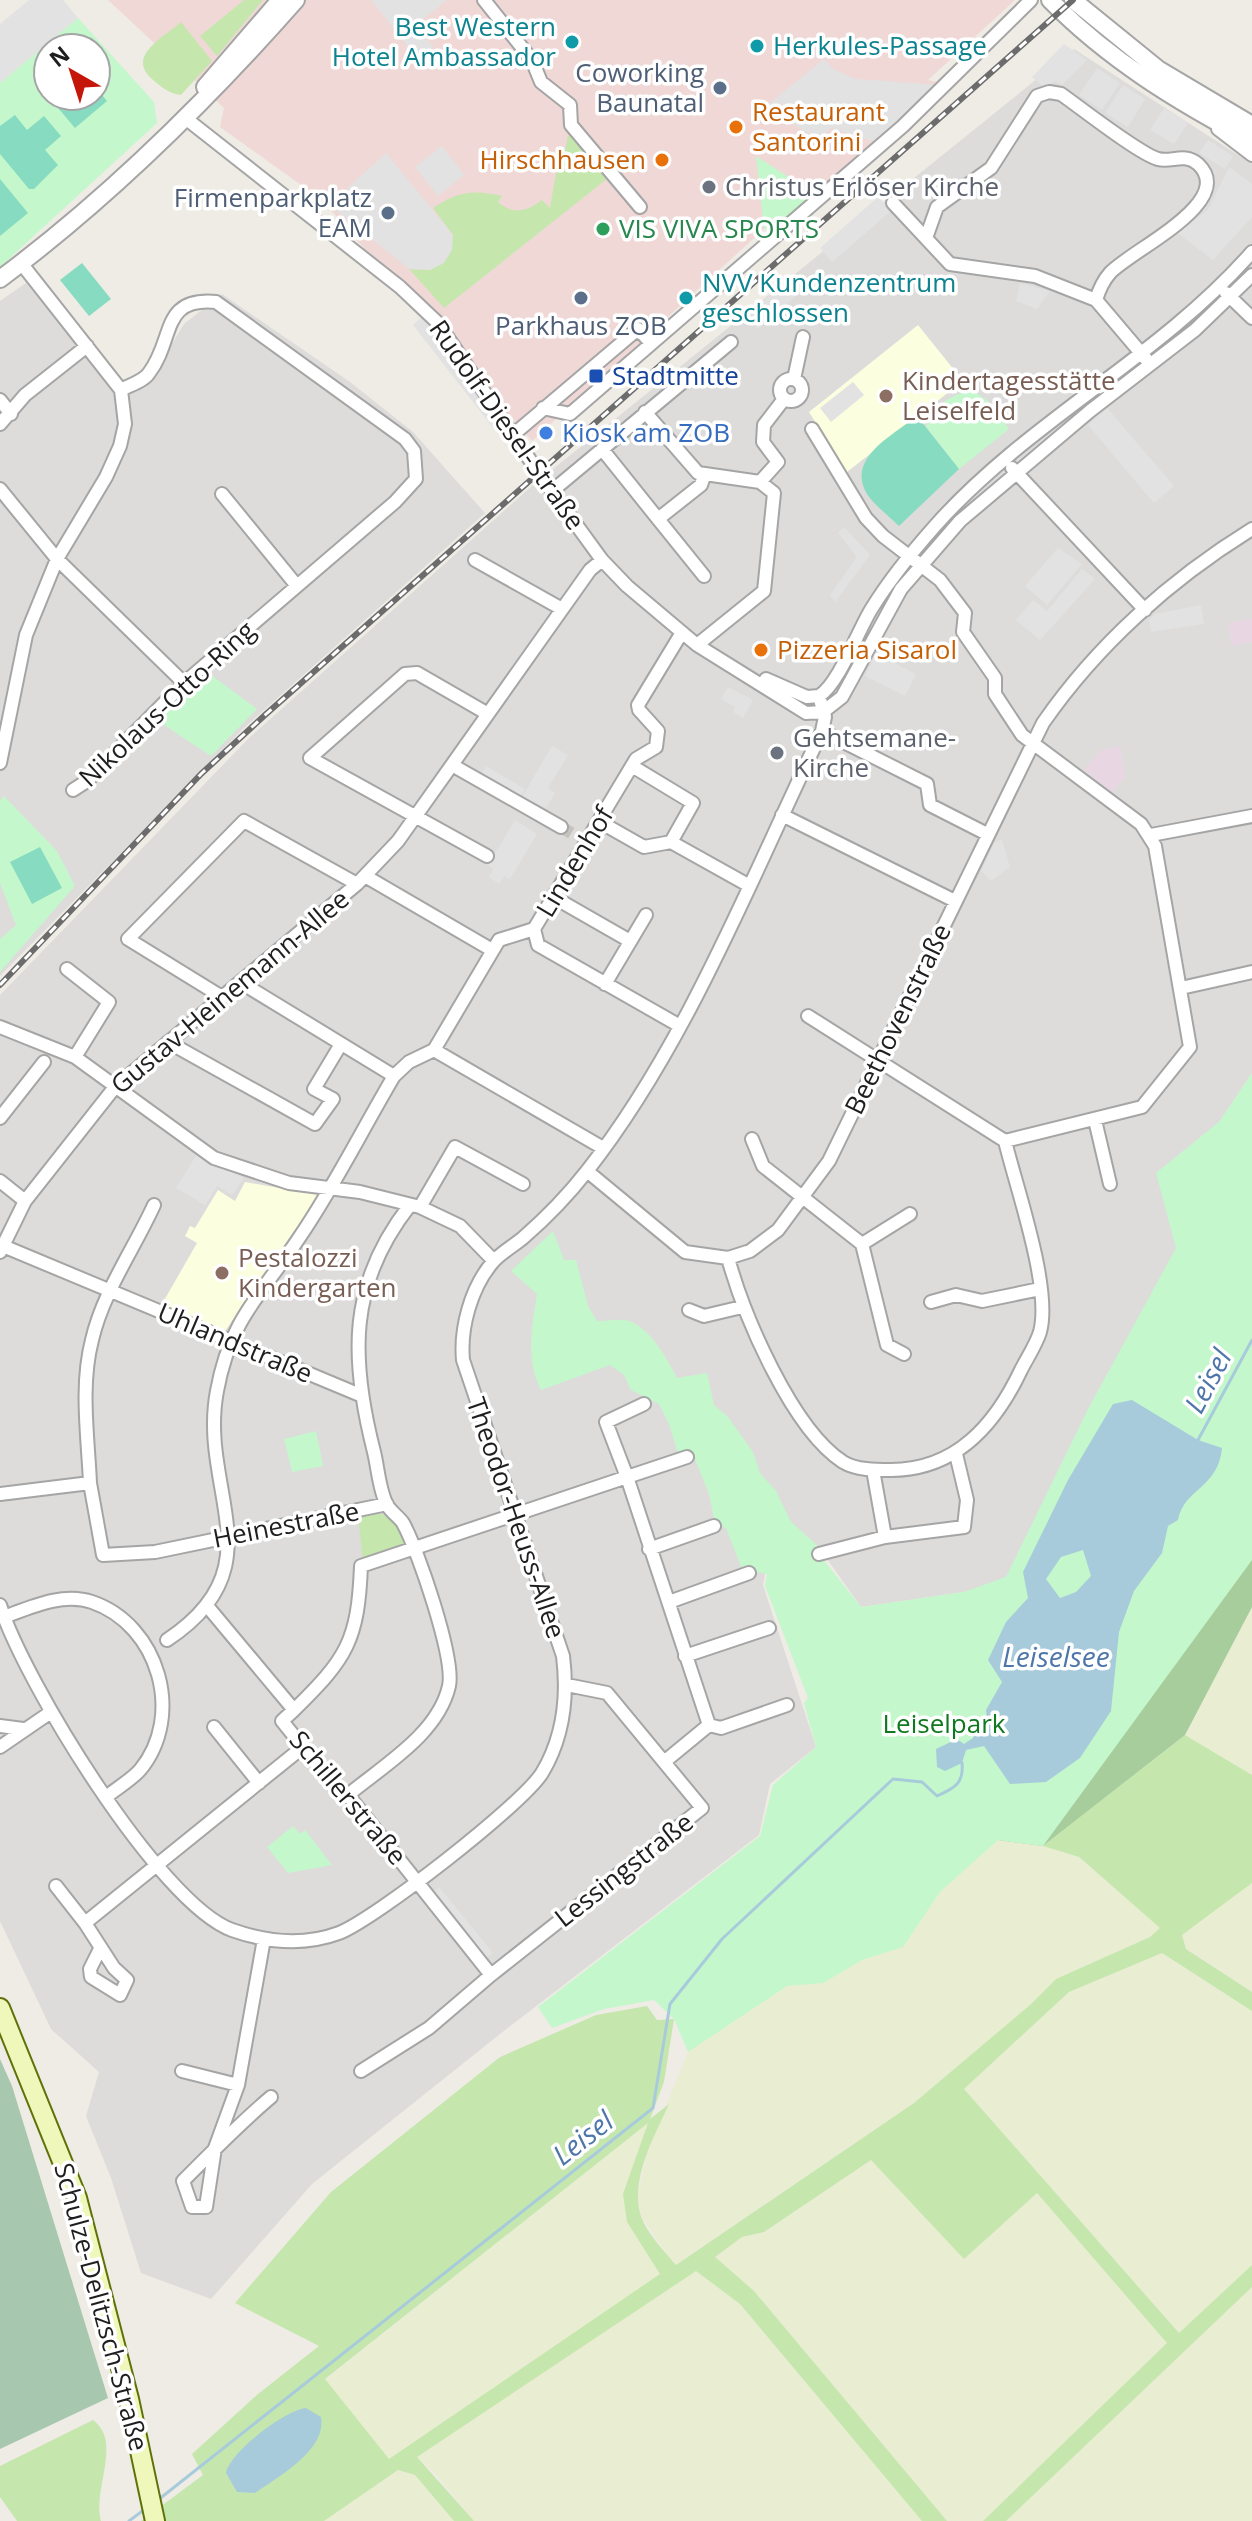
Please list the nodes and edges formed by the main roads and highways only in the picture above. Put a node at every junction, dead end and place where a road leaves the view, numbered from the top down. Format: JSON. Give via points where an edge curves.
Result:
{"nodes":[{"id":1,"x":0,"y":2008,"type":"edge"},
{"id":2,"x":154,"y":2520,"type":"edge"}],
"edges":[{"from":1,"to":2,"type":"main road","name":"Schulze-Delitzsch-Straße","via":[[77,2198]]}]}
